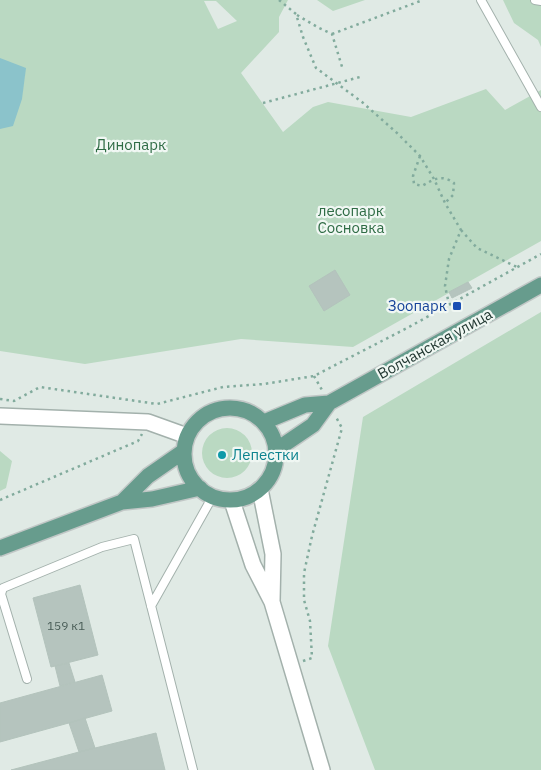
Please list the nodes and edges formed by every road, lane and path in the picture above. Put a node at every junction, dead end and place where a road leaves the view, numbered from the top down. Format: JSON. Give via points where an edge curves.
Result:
{"nodes":[{"id":1,"x":279,"y":0,"type":"edge"},
{"id":2,"x":423,"y":0,"type":"edge"},
{"id":3,"x":481,"y":0,"type":"edge"},
{"id":4,"x":535,"y":0,"type":"edge"},
{"id":5,"x":541,"y":1,"type":"edge"},
{"id":6,"x":296,"y":14,"type":"junction"},
{"id":7,"x":332,"y":34,"type":"junction"},
{"id":8,"x":343,"y":70,"type":"dead end"},
{"id":9,"x":360,"y":77,"type":"dead end"},
{"id":10,"x":336,"y":84,"type":"junction"},
{"id":11,"x":263,"y":103,"type":"dead end"},
{"id":12,"x":541,"y":107,"type":"edge"},
{"id":13,"x":420,"y":156,"type":"junction"},
{"id":14,"x":434,"y":179,"type":"junction"},
{"id":15,"x":445,"y":203,"type":"junction"},
{"id":16,"x":461,"y":230,"type":"junction"},
{"id":17,"x":541,"y":254,"type":"edge"},
{"id":18,"x":518,"y":268,"type":"junction"},
{"id":19,"x":541,"y":285,"type":"edge"},
{"id":20,"x":449,"y":304,"type":"junction"},
{"id":21,"x":314,"y":376,"type":"junction"},
{"id":22,"x":0,"y":399,"type":"edge"},
{"id":23,"x":329,"y":403,"type":"junction"},
{"id":24,"x":157,"y":404,"type":"junction"},
{"id":25,"x":0,"y":416,"type":"edge"},
{"id":26,"x":148,"y":422,"type":"junction"},
{"id":27,"x":264,"y":422,"type":"junction"},
{"id":28,"x":187,"y":436,"type":"junction"},
{"id":29,"x":276,"y":450,"type":"junction"},
{"id":30,"x":184,"y":451,"type":"junction"},
{"id":31,"x":200,"y":488,"type":"junction"},
{"id":32,"x":260,"y":489,"type":"junction"},
{"id":33,"x":213,"y":496,"type":"junction"},
{"id":34,"x":0,"y":500,"type":"edge"},
{"id":35,"x":232,"y":501,"type":"junction"},
{"id":36,"x":122,"y":502,"type":"junction"},
{"id":37,"x":0,"y":548,"type":"edge"},
{"id":38,"x":272,"y":602,"type":"junction"},
{"id":39,"x":151,"y":606,"type":"junction"},
{"id":40,"x":291,"y":665,"type":"junction"},
{"id":41,"x":27,"y":679,"type":"dead end"},
{"id":42,"x":193,"y":770,"type":"edge"},
{"id":43,"x":322,"y":770,"type":"edge"}],
"edges":[{"from":1,"to":6,"type":"path"},
{"from":2,"to":7,"type":"path"},
{"from":3,"to":12,"type":"lane"},
{"from":4,"to":5,"type":"lane"},
{"from":6,"to":7,"type":"path"},
{"from":6,"to":10,"type":"path","via":[[316,68]]},
{"from":7,"to":8,"type":"path"},
{"from":9,"to":10,"type":"path"},
{"from":10,"to":11,"type":"path"},
{"from":10,"to":13,"type":"path","via":[[369,108]]},
{"from":13,"to":14,"type":"path"},
{"from":13,"to":14,"type":"path","via":[[413,176],[414,184],[422,186]]},
{"from":14,"to":15,"type":"path"},
{"from":14,"to":15,"type":"path","via":[[448,178],[454,183],[453,195]]},
{"from":15,"to":16,"type":"path"},
{"from":16,"to":18,"type":"path","via":[[477,248]]},
{"from":16,"to":20,"type":"path","via":[[449,259],[445,286]]},
{"from":17,"to":18,"type":"path"},
{"from":18,"to":20,"type":"path"},
{"from":19,"to":23,"type":"main road","name":"Волчанская улица"},
{"from":20,"to":21,"type":"path"},
{"from":21,"to":23,"type":"path"},
{"from":21,"to":24,"type":"path","via":[[224,387]]},
{"from":22,"to":24,"type":"path","via":[[14,401],[40,387]]},
{"from":23,"to":27,"type":"main road","name":"Волчанская улица","via":[[305,405]]},
{"from":23,"to":29,"type":"main road","name":"Волчанская улица","via":[[312,425]]},
{"from":23,"to":40,"type":"path","via":[[342,428],[304,572],[304,600],[310,621],[312,658]]},
{"from":24,"to":26,"type":"path"},
{"from":25,"to":26,"type":"street"},
{"from":26,"to":28,"type":"street"},
{"from":26,"to":34,"type":"path","via":[[138,441]]},
{"from":27,"to":28,"type":"main road","via":[[252,412],[222,408],[196,423]]},
{"from":27,"to":29,"type":"main road","via":[[273,435]]},
{"from":28,"to":30,"type":"main road"},
{"from":29,"to":32,"type":"main road","via":[[270,478]]},
{"from":30,"to":31,"type":"main road","via":[[186,467]]},
{"from":30,"to":36,"type":"main road","via":[[148,476]]},
{"from":31,"to":33,"type":"main road"},
{"from":31,"to":36,"type":"main road"},
{"from":32,"to":35,"type":"main road"},
{"from":32,"to":38,"type":"street","via":[[273,554]]},
{"from":33,"to":35,"type":"main road"},
{"from":33,"to":39,"type":"lane"},
{"from":35,"to":38,"type":"street","via":[[252,564]]},
{"from":36,"to":37,"type":"main road"},
{"from":38,"to":40,"type":"street"},
{"from":39,"to":41,"type":"lane","via":[[134,539],[102,547],[3,588],[1,594]]},
{"from":39,"to":42,"type":"lane"},
{"from":40,"to":43,"type":"street"}]}
